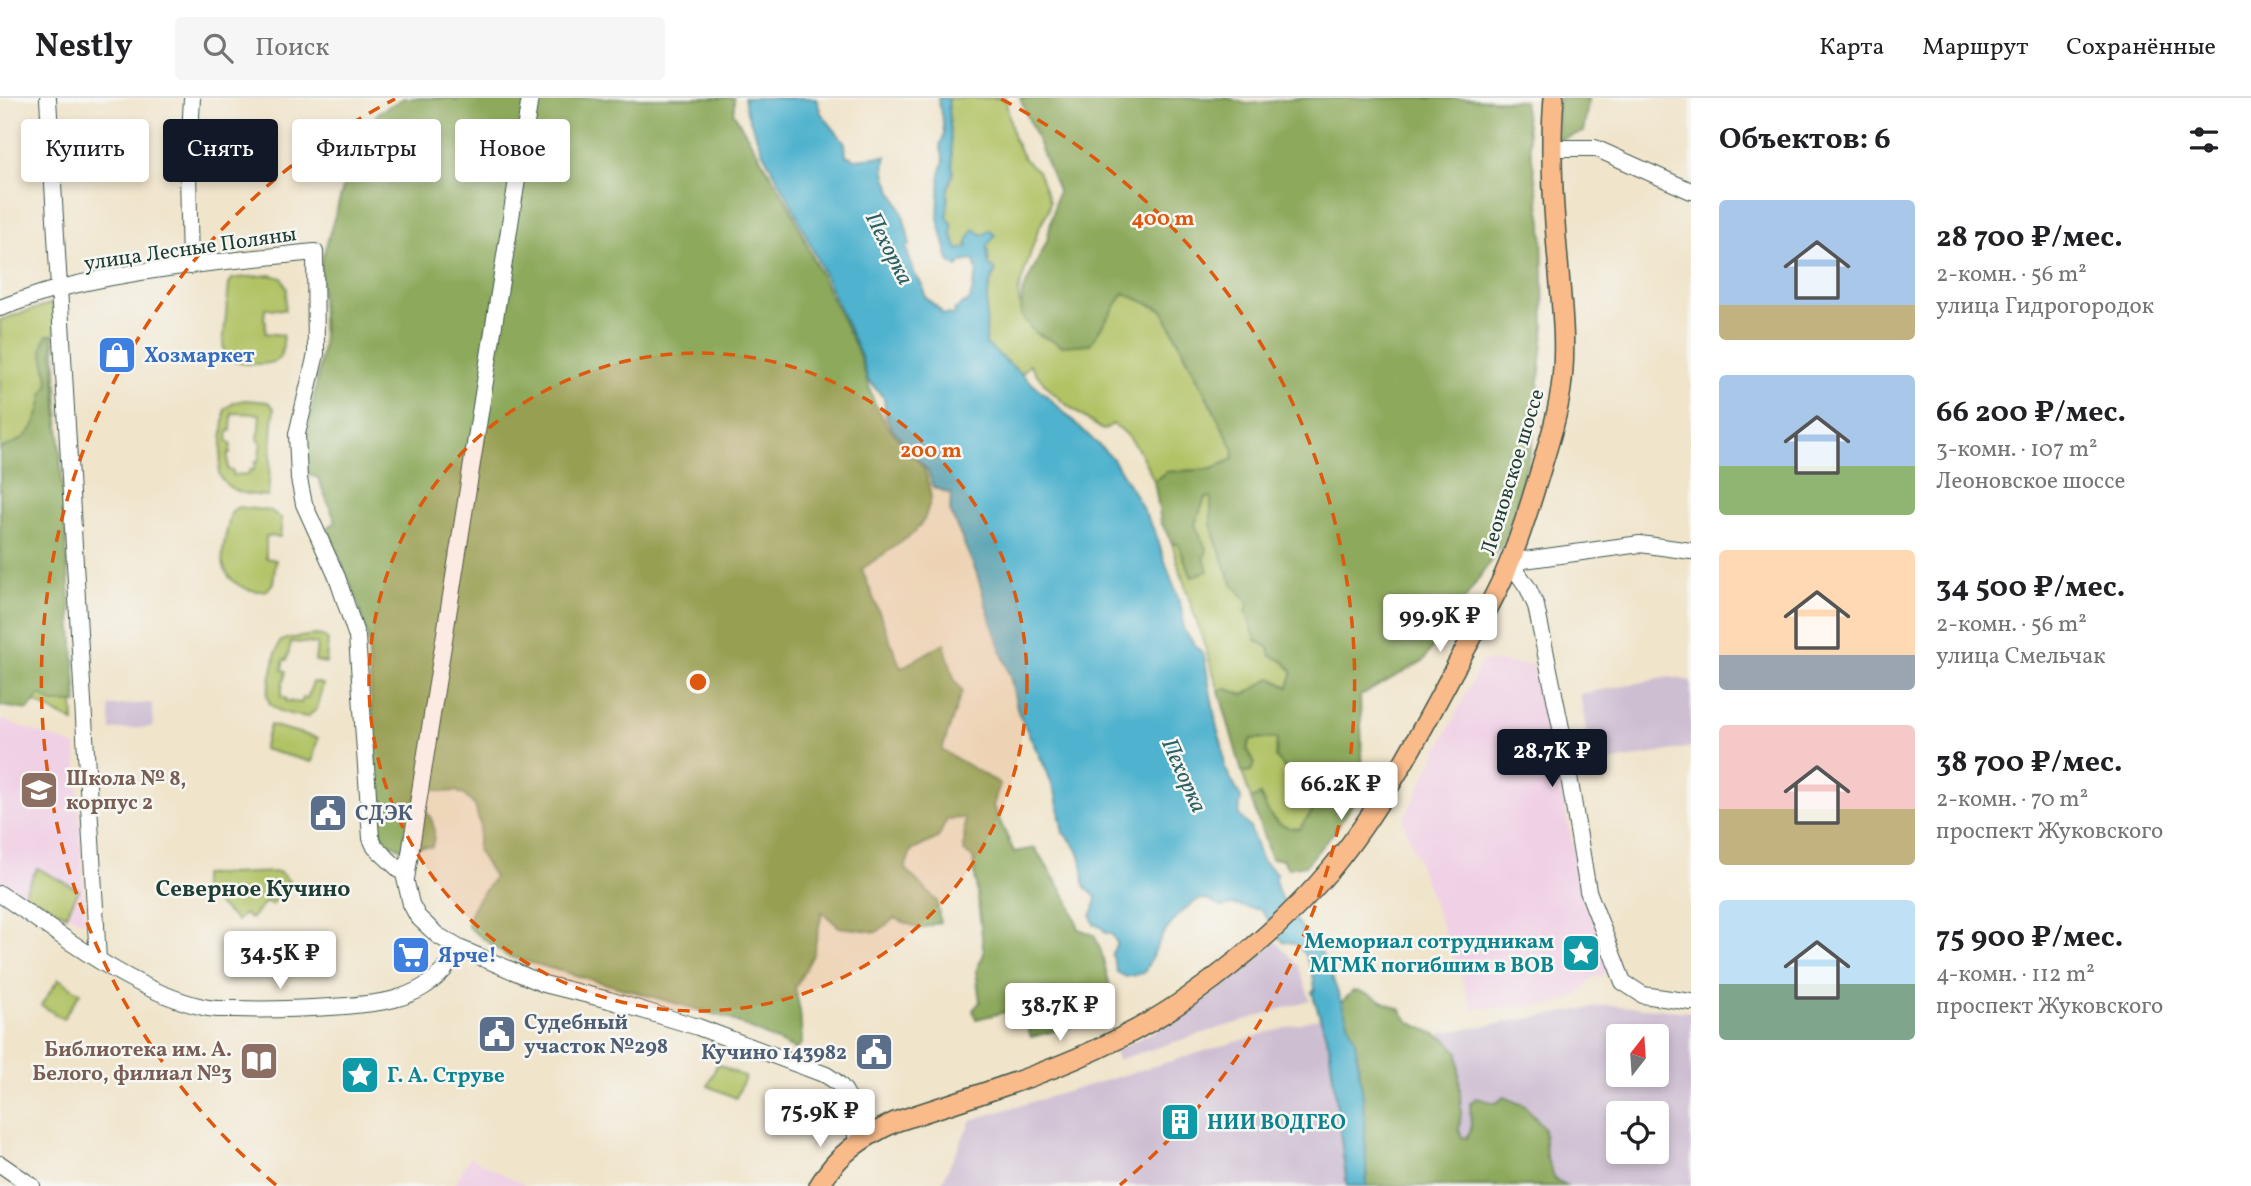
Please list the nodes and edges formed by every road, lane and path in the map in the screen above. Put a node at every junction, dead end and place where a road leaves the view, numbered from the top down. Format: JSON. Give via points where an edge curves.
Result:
{"nodes":[{"id":1,"x":48,"y":98,"type":"edge"},
{"id":2,"x":192,"y":98,"type":"edge"},
{"id":3,"x":530,"y":98,"type":"edge"},
{"id":4,"x":1554,"y":98,"type":"edge"},
{"id":5,"x":1552,"y":148,"type":"junction"},
{"id":6,"x":1691,"y":191,"type":"edge"},
{"id":7,"x":190,"y":265,"type":"junction"},
{"id":8,"x":58,"y":288,"type":"junction"},
{"id":9,"x":0,"y":308,"type":"edge"},
{"id":10,"x":1691,"y":551,"type":"edge"},
{"id":11,"x":1510,"y":562,"type":"junction"},
{"id":12,"x":406,"y":879,"type":"junction"},
{"id":13,"x":0,"y":894,"type":"edge"},
{"id":14,"x":459,"y":948,"type":"junction"},
{"id":15,"x":99,"y":960,"type":"junction"},
{"id":16,"x":1691,"y":1002,"type":"edge"},
{"id":17,"x":857,"y":1142,"type":"junction"},
{"id":18,"x":0,"y":1164,"type":"edge"},
{"id":19,"x":32,"y":1186,"type":"edge"},
{"id":20,"x":819,"y":1186,"type":"edge"}],
"edges":[{"from":1,"to":8,"type":"street"},
{"from":2,"to":7,"type":"street"},
{"from":3,"to":12,"type":"street"},
{"from":4,"to":5,"type":"main road","name":"Леоновское шоссе"},
{"from":5,"to":6,"type":"street","via":[[1595,148]]},
{"from":5,"to":11,"type":"main road","name":"Леоновское шоссе","via":[[1562,380],[1551,435]]},
{"from":7,"to":8,"type":"street","name":"улица Лесные Поляны"},
{"from":7,"to":12,"type":"street","name":"улица Лесные Поляны","via":[[315,252],[316,354],[297,434],[299,480],[304,504],[337,576],[357,637],[371,838]]},
{"from":8,"to":9,"type":"street","name":"улица Лесные Поляны"},
{"from":8,"to":15,"type":"street"},
{"from":10,"to":11,"type":"street","via":[[1640,544]]},
{"from":11,"to":16,"type":"street","via":[[1536,606],[1588,891],[1623,982],[1653,998]]},
{"from":11,"to":17,"type":"main road","name":"Леоновское шоссе","via":[[1433,709],[1357,835],[1330,870],[1265,935],[1190,995],[1118,1040],[1042,1072],[895,1122]]},
{"from":12,"to":14,"type":"street","name":"улица Лесные Поляны","via":[[418,917]]},
{"from":13,"to":15,"type":"street"},
{"from":14,"to":15,"type":"street","via":[[431,981],[393,1001],[268,1010],[206,1008],[185,1002]]},
{"from":14,"to":17,"type":"street","name":"улица Лесные Поляны","via":[[544,984],[691,1024],[826,1075],[847,1092]]},
{"from":17,"to":20,"type":"main road","name":"Леоновское шоссе"},
{"from":18,"to":19,"type":"street"}]}
